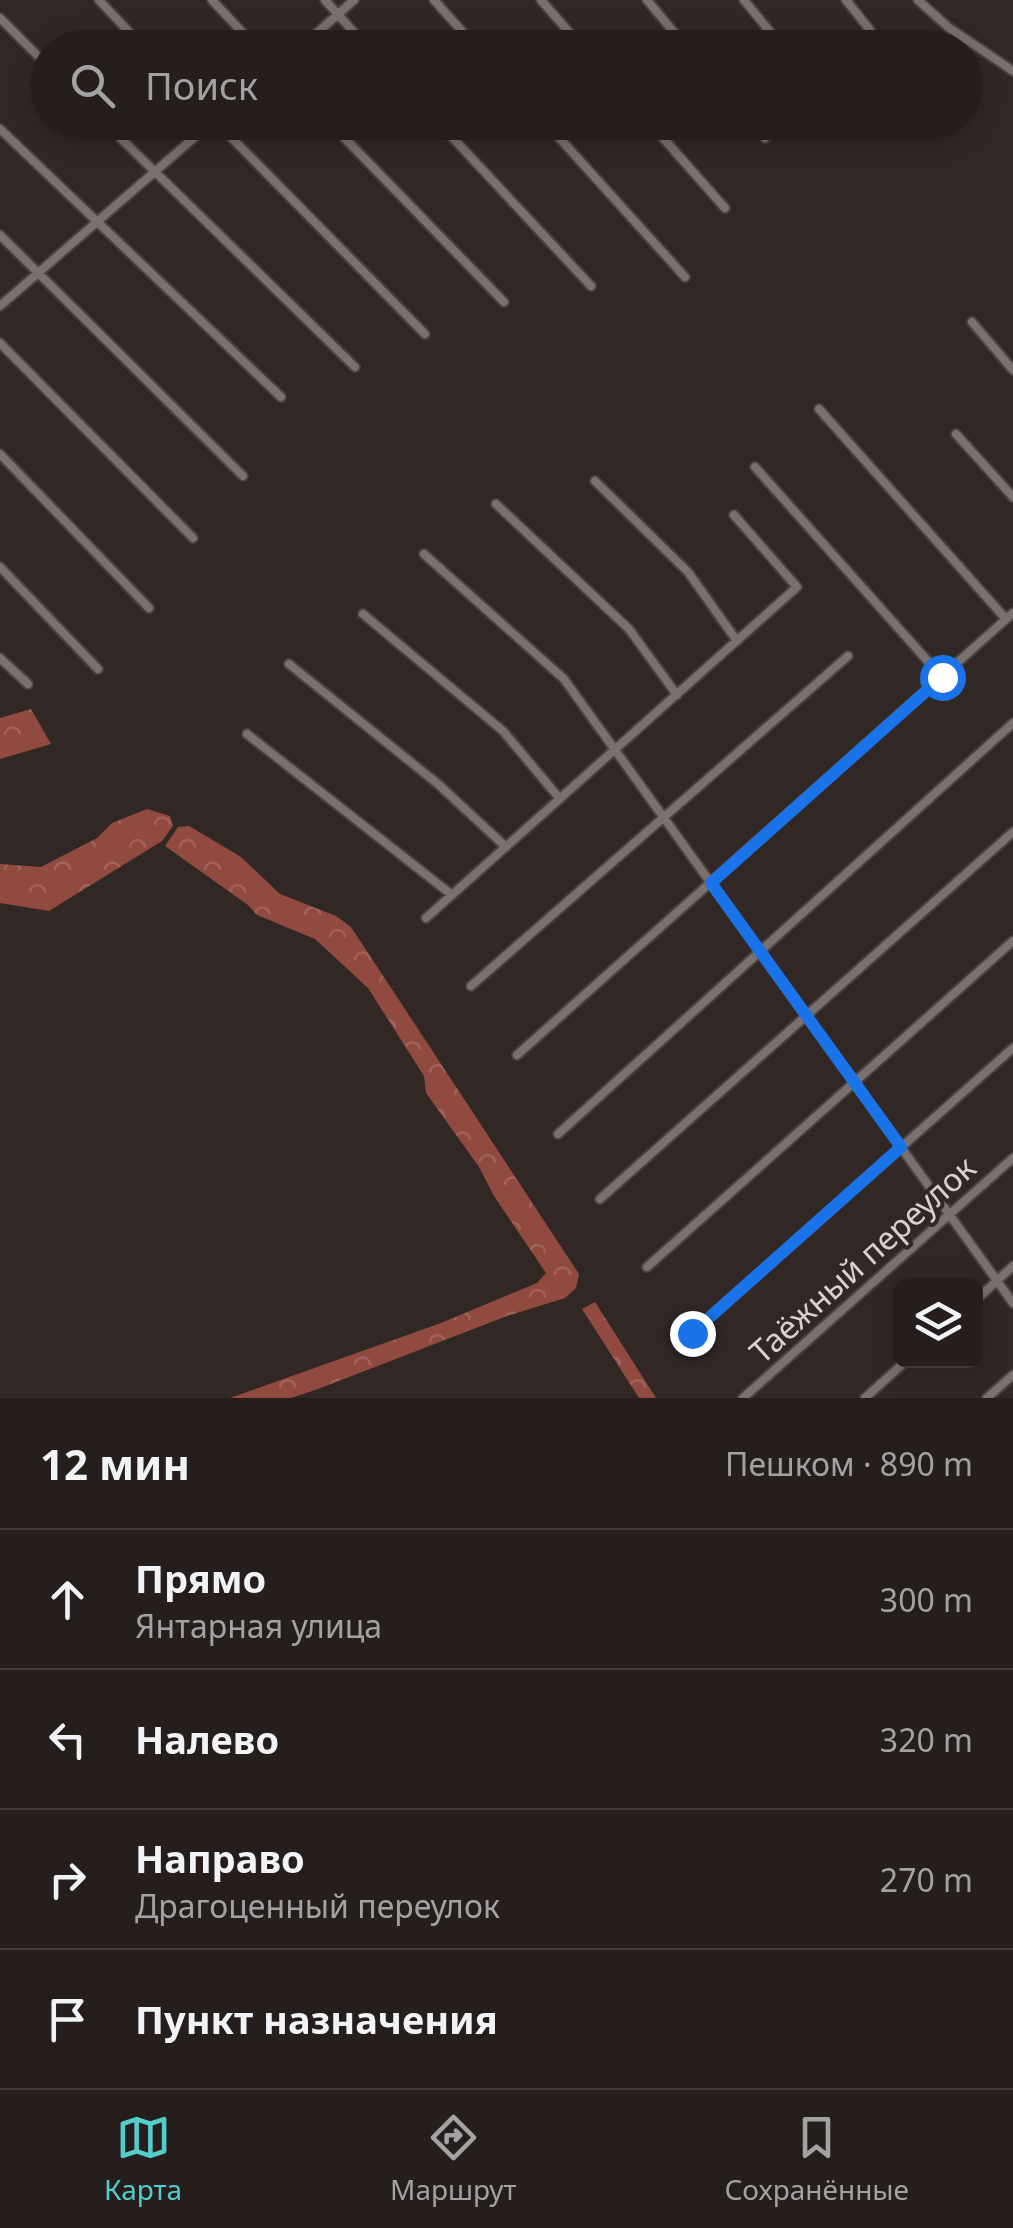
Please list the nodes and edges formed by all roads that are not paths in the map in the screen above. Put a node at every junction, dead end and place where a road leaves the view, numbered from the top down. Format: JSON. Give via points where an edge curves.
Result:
{"nodes":[{"id":1,"x":99,"y":0,"type":"edge"},
{"id":2,"x":212,"y":0,"type":"edge"},
{"id":3,"x":324,"y":0,"type":"edge"},
{"id":4,"x":354,"y":0,"type":"edge"},
{"id":5,"x":434,"y":0,"type":"edge"},
{"id":6,"x":541,"y":0,"type":"edge"},
{"id":7,"x":646,"y":0,"type":"edge"},
{"id":8,"x":744,"y":0,"type":"edge"},
{"id":9,"x":846,"y":0,"type":"edge"},
{"id":10,"x":918,"y":0,"type":"edge"},
{"id":11,"x":338,"y":14,"type":"junction"},
{"id":12,"x":0,"y":18,"type":"edge"},
{"id":13,"x":127,"y":30,"type":"edge"},
{"id":14,"x":240,"y":30,"type":"edge"},
{"id":15,"x":320,"y":30,"type":"edge"},
{"id":16,"x":352,"y":30,"type":"edge"},
{"id":17,"x":461,"y":30,"type":"edge"},
{"id":18,"x":567,"y":30,"type":"edge"},
{"id":19,"x":672,"y":30,"type":"edge"},
{"id":20,"x":768,"y":30,"type":"edge"},
{"id":21,"x":870,"y":30,"type":"dead end"},
{"id":22,"x":952,"y":30,"type":"edge"},
{"id":23,"x":30,"y":48,"type":"edge"},
{"id":24,"x":983,"y":51,"type":"edge"},
{"id":25,"x":1013,"y":71,"type":"edge"},
{"id":26,"x":0,"y":129,"type":"edge"},
{"id":27,"x":122,"y":140,"type":"edge"},
{"id":28,"x":193,"y":140,"type":"edge"},
{"id":29,"x":232,"y":140,"type":"edge"},
{"id":30,"x":346,"y":140,"type":"edge"},
{"id":31,"x":455,"y":140,"type":"edge"},
{"id":32,"x":561,"y":140,"type":"edge"},
{"id":33,"x":665,"y":140,"type":"edge"},
{"id":34,"x":154,"y":173,"type":"junction"},
{"id":35,"x":725,"y":208,"type":"dead end"},
{"id":36,"x":96,"y":222,"type":"junction"},
{"id":37,"x":0,"y":235,"type":"edge"},
{"id":38,"x":38,"y":273,"type":"junction"},
{"id":39,"x":686,"y":277,"type":"dead end"},
{"id":40,"x":592,"y":286,"type":"dead end"},
{"id":41,"x":504,"y":302,"type":"dead end"},
{"id":42,"x":0,"y":306,"type":"edge"},
{"id":43,"x":972,"y":322,"type":"dead end"},
{"id":44,"x":425,"y":334,"type":"dead end"},
{"id":45,"x":0,"y":343,"type":"edge"},
{"id":46,"x":355,"y":367,"type":"dead end"},
{"id":47,"x":1013,"y":370,"type":"edge"},
{"id":48,"x":282,"y":396,"type":"dead end"},
{"id":49,"x":819,"y":409,"type":"dead end"},
{"id":50,"x":956,"y":434,"type":"dead end"},
{"id":51,"x":0,"y":454,"type":"edge"},
{"id":52,"x":755,"y":467,"type":"dead end"},
{"id":53,"x":243,"y":476,"type":"dead end"},
{"id":54,"x":594,"y":480,"type":"dead end"},
{"id":55,"x":1013,"y":497,"type":"edge"},
{"id":56,"x":496,"y":504,"type":"dead end"},
{"id":57,"x":734,"y":515,"type":"dead end"},
{"id":58,"x":193,"y":538,"type":"dead end"},
{"id":59,"x":424,"y":554,"type":"dead end"},
{"id":60,"x":0,"y":568,"type":"edge"},
{"id":61,"x":149,"y":608,"type":"dead end"},
{"id":62,"x":363,"y":614,"type":"dead end"},
{"id":63,"x":1009,"y":616,"type":"edge"},
{"id":64,"x":737,"y":641,"type":"junction"},
{"id":65,"x":848,"y":656,"type":"dead end"},
{"id":66,"x":0,"y":658,"type":"edge"},
{"id":67,"x":289,"y":664,"type":"dead end"},
{"id":68,"x":98,"y":669,"type":"dead end"},
{"id":69,"x":942,"y":677,"type":"junction"},
{"id":70,"x":28,"y":684,"type":"dead end"},
{"id":71,"x":677,"y":695,"type":"junction"},
{"id":72,"x":1013,"y":724,"type":"edge"},
{"id":73,"x":246,"y":734,"type":"dead end"},
{"id":74,"x":615,"y":751,"type":"junction"},
{"id":75,"x":560,"y":799,"type":"junction"},
{"id":76,"x":664,"y":818,"type":"junction"},
{"id":77,"x":1013,"y":832,"type":"edge"},
{"id":78,"x":506,"y":847,"type":"junction"},
{"id":79,"x":711,"y":883,"type":"junction"},
{"id":80,"x":452,"y":896,"type":"junction"},
{"id":81,"x":426,"y":918,"type":"dead end"},
{"id":82,"x":1013,"y":941,"type":"edge"},
{"id":83,"x":760,"y":952,"type":"junction"},
{"id":84,"x":471,"y":986,"type":"dead end"},
{"id":85,"x":807,"y":1016,"type":"junction"},
{"id":86,"x":1013,"y":1048,"type":"edge"},
{"id":87,"x":517,"y":1055,"type":"dead end"},
{"id":88,"x":854,"y":1082,"type":"junction"},
{"id":89,"x":558,"y":1134,"type":"dead end"},
{"id":90,"x":901,"y":1147,"type":"junction"},
{"id":91,"x":1013,"y":1158,"type":"edge"},
{"id":92,"x":600,"y":1199,"type":"dead end"},
{"id":93,"x":950,"y":1214,"type":"junction"},
{"id":94,"x":1013,"y":1266,"type":"edge"},
{"id":95,"x":647,"y":1267,"type":"dead end"},
{"id":96,"x":997,"y":1281,"type":"junction"},
{"id":97,"x":983,"y":1294,"type":"edge"},
{"id":98,"x":1013,"y":1303,"type":"edge"},
{"id":99,"x":692,"y":1333,"type":"dead end"},
{"id":100,"x":898,"y":1368,"type":"edge"},
{"id":101,"x":1013,"y":1375,"type":"edge"},
{"id":102,"x":743,"y":1398,"type":"edge"},
{"id":103,"x":864,"y":1398,"type":"edge"},
{"id":104,"x":987,"y":1398,"type":"edge"}],
"edges":[{"from":1,"to":13,"type":"street"},
{"from":2,"to":14,"type":"street"},
{"from":3,"to":11,"type":"street"},
{"from":4,"to":11,"type":"street"},
{"from":5,"to":17,"type":"street"},
{"from":6,"to":18,"type":"street"},
{"from":7,"to":19,"type":"street"},
{"from":8,"to":20,"type":"street"},
{"from":9,"to":21,"type":"street"},
{"from":10,"to":22,"type":"street"},
{"from":11,"to":15,"type":"street"},
{"from":11,"to":16,"type":"street"},
{"from":12,"to":23,"type":"street"},
{"from":24,"to":25,"type":"street"},
{"from":26,"to":36,"type":"street"},
{"from":27,"to":34,"type":"street"},
{"from":28,"to":34,"type":"street"},
{"from":29,"to":44,"type":"street"},
{"from":30,"to":41,"type":"street"},
{"from":31,"to":40,"type":"street"},
{"from":32,"to":39,"type":"street"},
{"from":33,"to":35,"type":"street"},
{"from":34,"to":36,"type":"street"},
{"from":34,"to":46,"type":"street"},
{"from":36,"to":38,"type":"street"},
{"from":36,"to":48,"type":"street"},
{"from":37,"to":38,"type":"street"},
{"from":38,"to":42,"type":"street"},
{"from":38,"to":53,"type":"street"},
{"from":43,"to":47,"type":"street"},
{"from":45,"to":58,"type":"street"},
{"from":49,"to":63,"type":"street"},
{"from":50,"to":55,"type":"street"},
{"from":51,"to":61,"type":"street"},
{"from":52,"to":69,"type":"street"},
{"from":54,"to":64,"type":"street","via":[[688,572]]},
{"from":56,"to":71,"type":"street","via":[[629,629]]},
{"from":57,"to":64,"type":"street","via":[[797,587]]},
{"from":59,"to":74,"type":"street","via":[[564,679]]},
{"from":60,"to":68,"type":"street"},
{"from":62,"to":75,"type":"street","via":[[504,731]]},
{"from":63,"to":69,"type":"street"},
{"from":64,"to":71,"type":"street"},
{"from":65,"to":76,"type":"street"},
{"from":66,"to":70,"type":"street"},
{"from":67,"to":78,"type":"street"},
{"from":69,"to":79,"type":"street"},
{"from":71,"to":74,"type":"street"},
{"from":72,"to":83,"type":"street"},
{"from":73,"to":80,"type":"street"},
{"from":74,"to":75,"type":"street"},
{"from":74,"to":76,"type":"street"},
{"from":75,"to":78,"type":"street"},
{"from":76,"to":79,"type":"street"},
{"from":76,"to":84,"type":"street"},
{"from":77,"to":85,"type":"street"},
{"from":78,"to":80,"type":"street"},
{"from":79,"to":83,"type":"street"},
{"from":79,"to":87,"type":"street"},
{"from":80,"to":81,"type":"street"},
{"from":82,"to":88,"type":"street"},
{"from":83,"to":85,"type":"street"},
{"from":83,"to":89,"type":"street"},
{"from":85,"to":88,"type":"street"},
{"from":85,"to":92,"type":"street"},
{"from":86,"to":90,"type":"street"},
{"from":88,"to":90,"type":"street"},
{"from":88,"to":95,"type":"street"},
{"from":90,"to":93,"type":"street"},
{"from":90,"to":99,"type":"street"},
{"from":91,"to":93,"type":"street","name":"Таёжный переулок"},
{"from":93,"to":96,"type":"street"},
{"from":93,"to":102,"type":"street","name":"Таёжный переулок"},
{"from":94,"to":96,"type":"street"},
{"from":96,"to":97,"type":"street"},
{"from":96,"to":98,"type":"street"},
{"from":100,"to":103,"type":"street"},
{"from":101,"to":104,"type":"street"}]}
